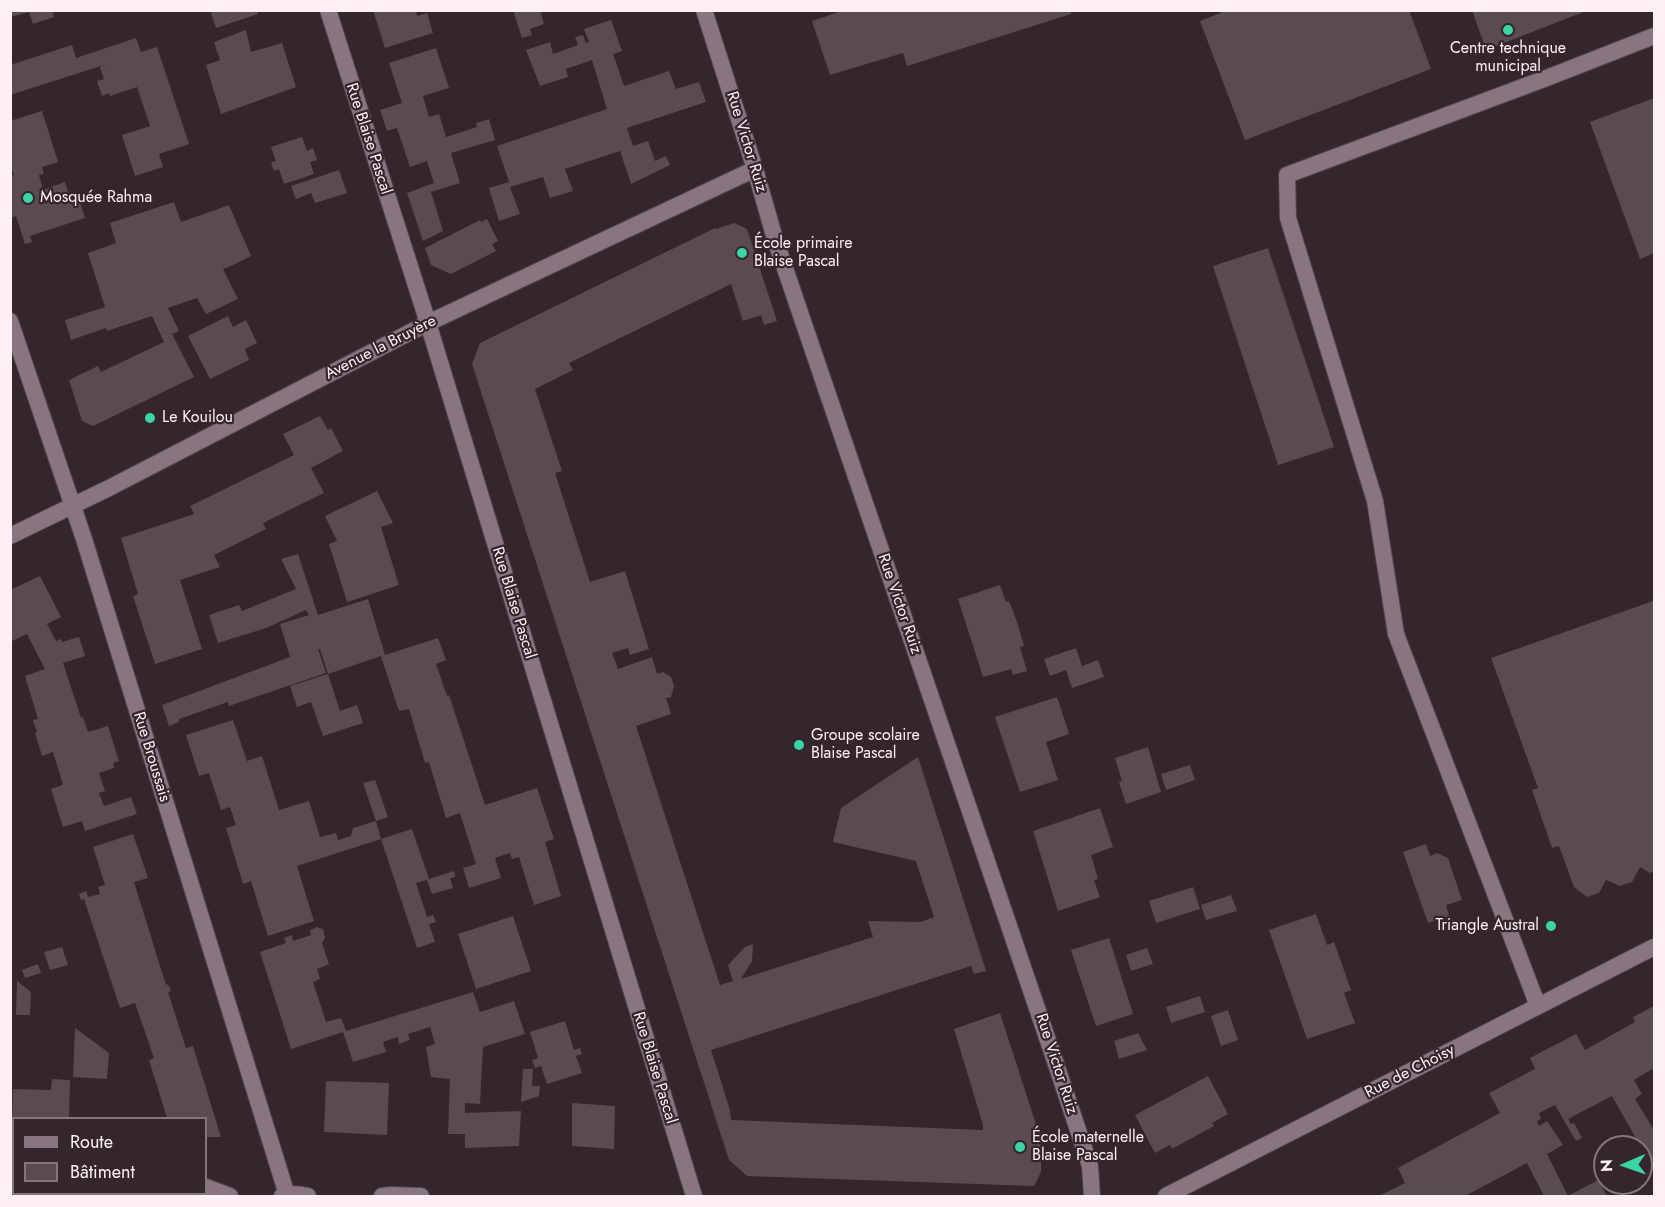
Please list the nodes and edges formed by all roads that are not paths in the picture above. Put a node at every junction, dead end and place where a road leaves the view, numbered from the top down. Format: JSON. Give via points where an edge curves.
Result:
{"nodes":[{"id":1,"x":328,"y":10,"type":"edge"},
{"id":2,"x":704,"y":10,"type":"edge"},
{"id":3,"x":1654,"y":36,"type":"edge"},
{"id":4,"x":755,"y":169,"type":"junction"},
{"id":5,"x":10,"y":321,"type":"edge"},
{"id":6,"x":428,"y":323,"type":"junction"},
{"id":7,"x":73,"y":505,"type":"junction"},
{"id":8,"x":10,"y":536,"type":"edge"},
{"id":9,"x":1654,"y":947,"type":"edge"},
{"id":10,"x":1538,"y":1006,"type":"junction"},
{"id":11,"x":207,"y":1187,"type":"edge"},
{"id":12,"x":284,"y":1196,"type":"edge"},
{"id":13,"x":230,"y":1197,"type":"edge"},
{"id":14,"x":308,"y":1197,"type":"edge"},
{"id":15,"x":382,"y":1197,"type":"edge"},
{"id":16,"x":421,"y":1197,"type":"edge"},
{"id":17,"x":694,"y":1197,"type":"edge"},
{"id":18,"x":1092,"y":1197,"type":"edge"},
{"id":19,"x":1166,"y":1197,"type":"edge"}],
"edges":[{"from":1,"to":6,"type":"street","name":"Rue Blaise Pascal"},
{"from":2,"to":4,"type":"street","name":"Rue Victor Ruiz"},
{"from":3,"to":10,"type":"street","via":[[1287,174],[1288,218],[1375,501],[1396,634]]},
{"from":4,"to":6,"type":"street","name":"Avenue la Bruyère"},
{"from":4,"to":18,"type":"street","name":"Rue Victor Ruiz","via":[[778,250],[1059,1071],[1090,1166]]},
{"from":5,"to":7,"type":"street","name":"Rue Broussais"},
{"from":6,"to":7,"type":"street","name":"Avenue la Bruyère"},
{"from":6,"to":17,"type":"street","name":"Rue Blaise Pascal"},
{"from":7,"to":8,"type":"street","name":"Avenue la Bruyère"},
{"from":7,"to":12,"type":"street","name":"Rue Broussais"},
{"from":9,"to":10,"type":"street","name":"Rue de Choisy"},
{"from":10,"to":19,"type":"street","name":"Rue de Choisy"},
{"from":11,"to":13,"type":"street"},
{"from":12,"to":14,"type":"street"},
{"from":15,"to":16,"type":"street"}]}
